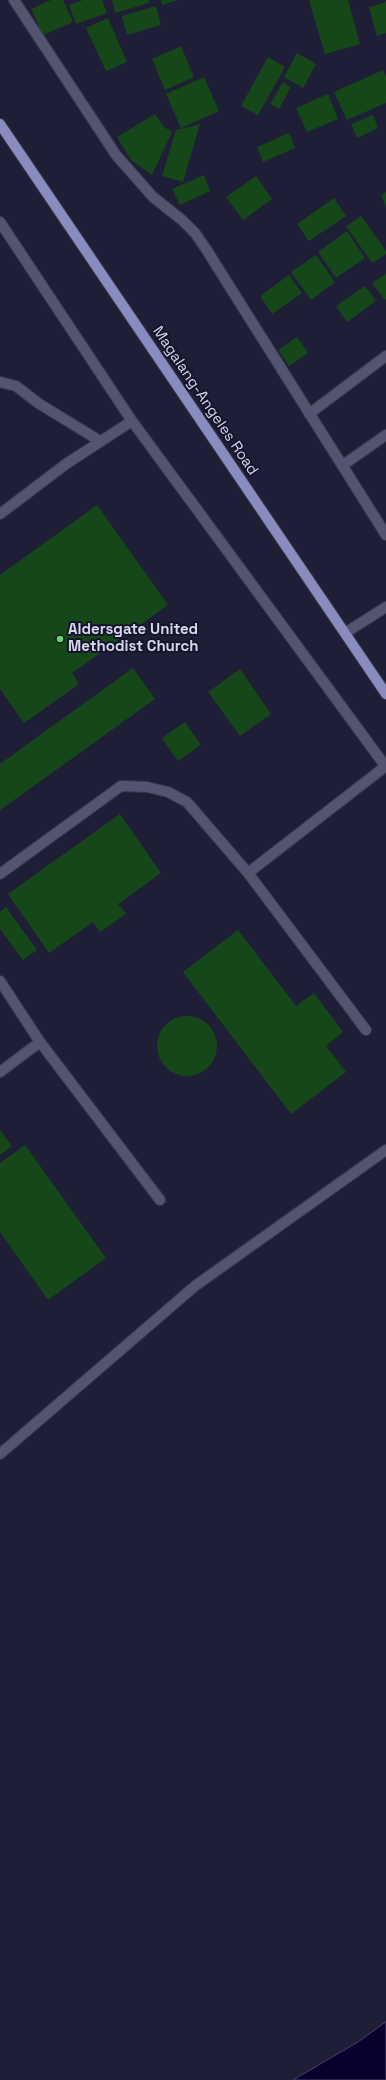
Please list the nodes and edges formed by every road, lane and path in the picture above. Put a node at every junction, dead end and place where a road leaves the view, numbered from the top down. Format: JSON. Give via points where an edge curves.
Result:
{"nodes":[{"id":1,"x":14,"y":0,"type":"edge"},
{"id":2,"x":0,"y":124,"type":"edge"},
{"id":3,"x":0,"y":222,"type":"edge"},
{"id":4,"x":386,"y":356,"type":"edge"},
{"id":5,"x":0,"y":382,"type":"edge"},
{"id":6,"x":309,"y":414,"type":"junction"},
{"id":7,"x":132,"y":421,"type":"junction"},
{"id":8,"x":386,"y":435,"type":"edge"},
{"id":9,"x":100,"y":441,"type":"junction"},
{"id":10,"x":342,"y":465,"type":"junction"},
{"id":11,"x":0,"y":514,"type":"edge"},
{"id":12,"x":386,"y":535,"type":"edge"},
{"id":13,"x":386,"y":607,"type":"edge"},
{"id":14,"x":344,"y":633,"type":"junction"},
{"id":15,"x":386,"y":694,"type":"edge"},
{"id":16,"x":386,"y":766,"type":"edge"},
{"id":17,"x":248,"y":873,"type":"junction"},
{"id":18,"x":0,"y":874,"type":"edge"},
{"id":19,"x":0,"y":981,"type":"edge"},
{"id":20,"x":366,"y":1030,"type":"dead end"},
{"id":21,"x":40,"y":1042,"type":"junction"},
{"id":22,"x":0,"y":1072,"type":"edge"},
{"id":23,"x":386,"y":1150,"type":"edge"},
{"id":24,"x":160,"y":1200,"type":"dead end"},
{"id":25,"x":0,"y":1454,"type":"edge"}],
"edges":[{"from":1,"to":6,"type":"street","via":[[116,155],[153,197],[195,233]]},
{"from":2,"to":14,"type":"main road","name":"Magalang-Angeles Road"},
{"from":3,"to":7,"type":"street"},
{"from":4,"to":6,"type":"street"},
{"from":5,"to":9,"type":"street","via":[[16,386],[38,403]]},
{"from":6,"to":10,"type":"street"},
{"from":7,"to":9,"type":"street"},
{"from":7,"to":16,"type":"street"},
{"from":8,"to":10,"type":"street"},
{"from":9,"to":11,"type":"street"},
{"from":10,"to":12,"type":"street"},
{"from":13,"to":14,"type":"street"},
{"from":14,"to":15,"type":"main road","name":"Magalang-Angeles Road"},
{"from":16,"to":17,"type":"street"},
{"from":17,"to":18,"type":"street","via":[[186,802],[168,792],[147,787],[121,786]]},
{"from":17,"to":20,"type":"street"},
{"from":19,"to":21,"type":"street"},
{"from":21,"to":22,"type":"street"},
{"from":21,"to":24,"type":"street"},
{"from":23,"to":25,"type":"street","via":[[195,1286]]}]}
